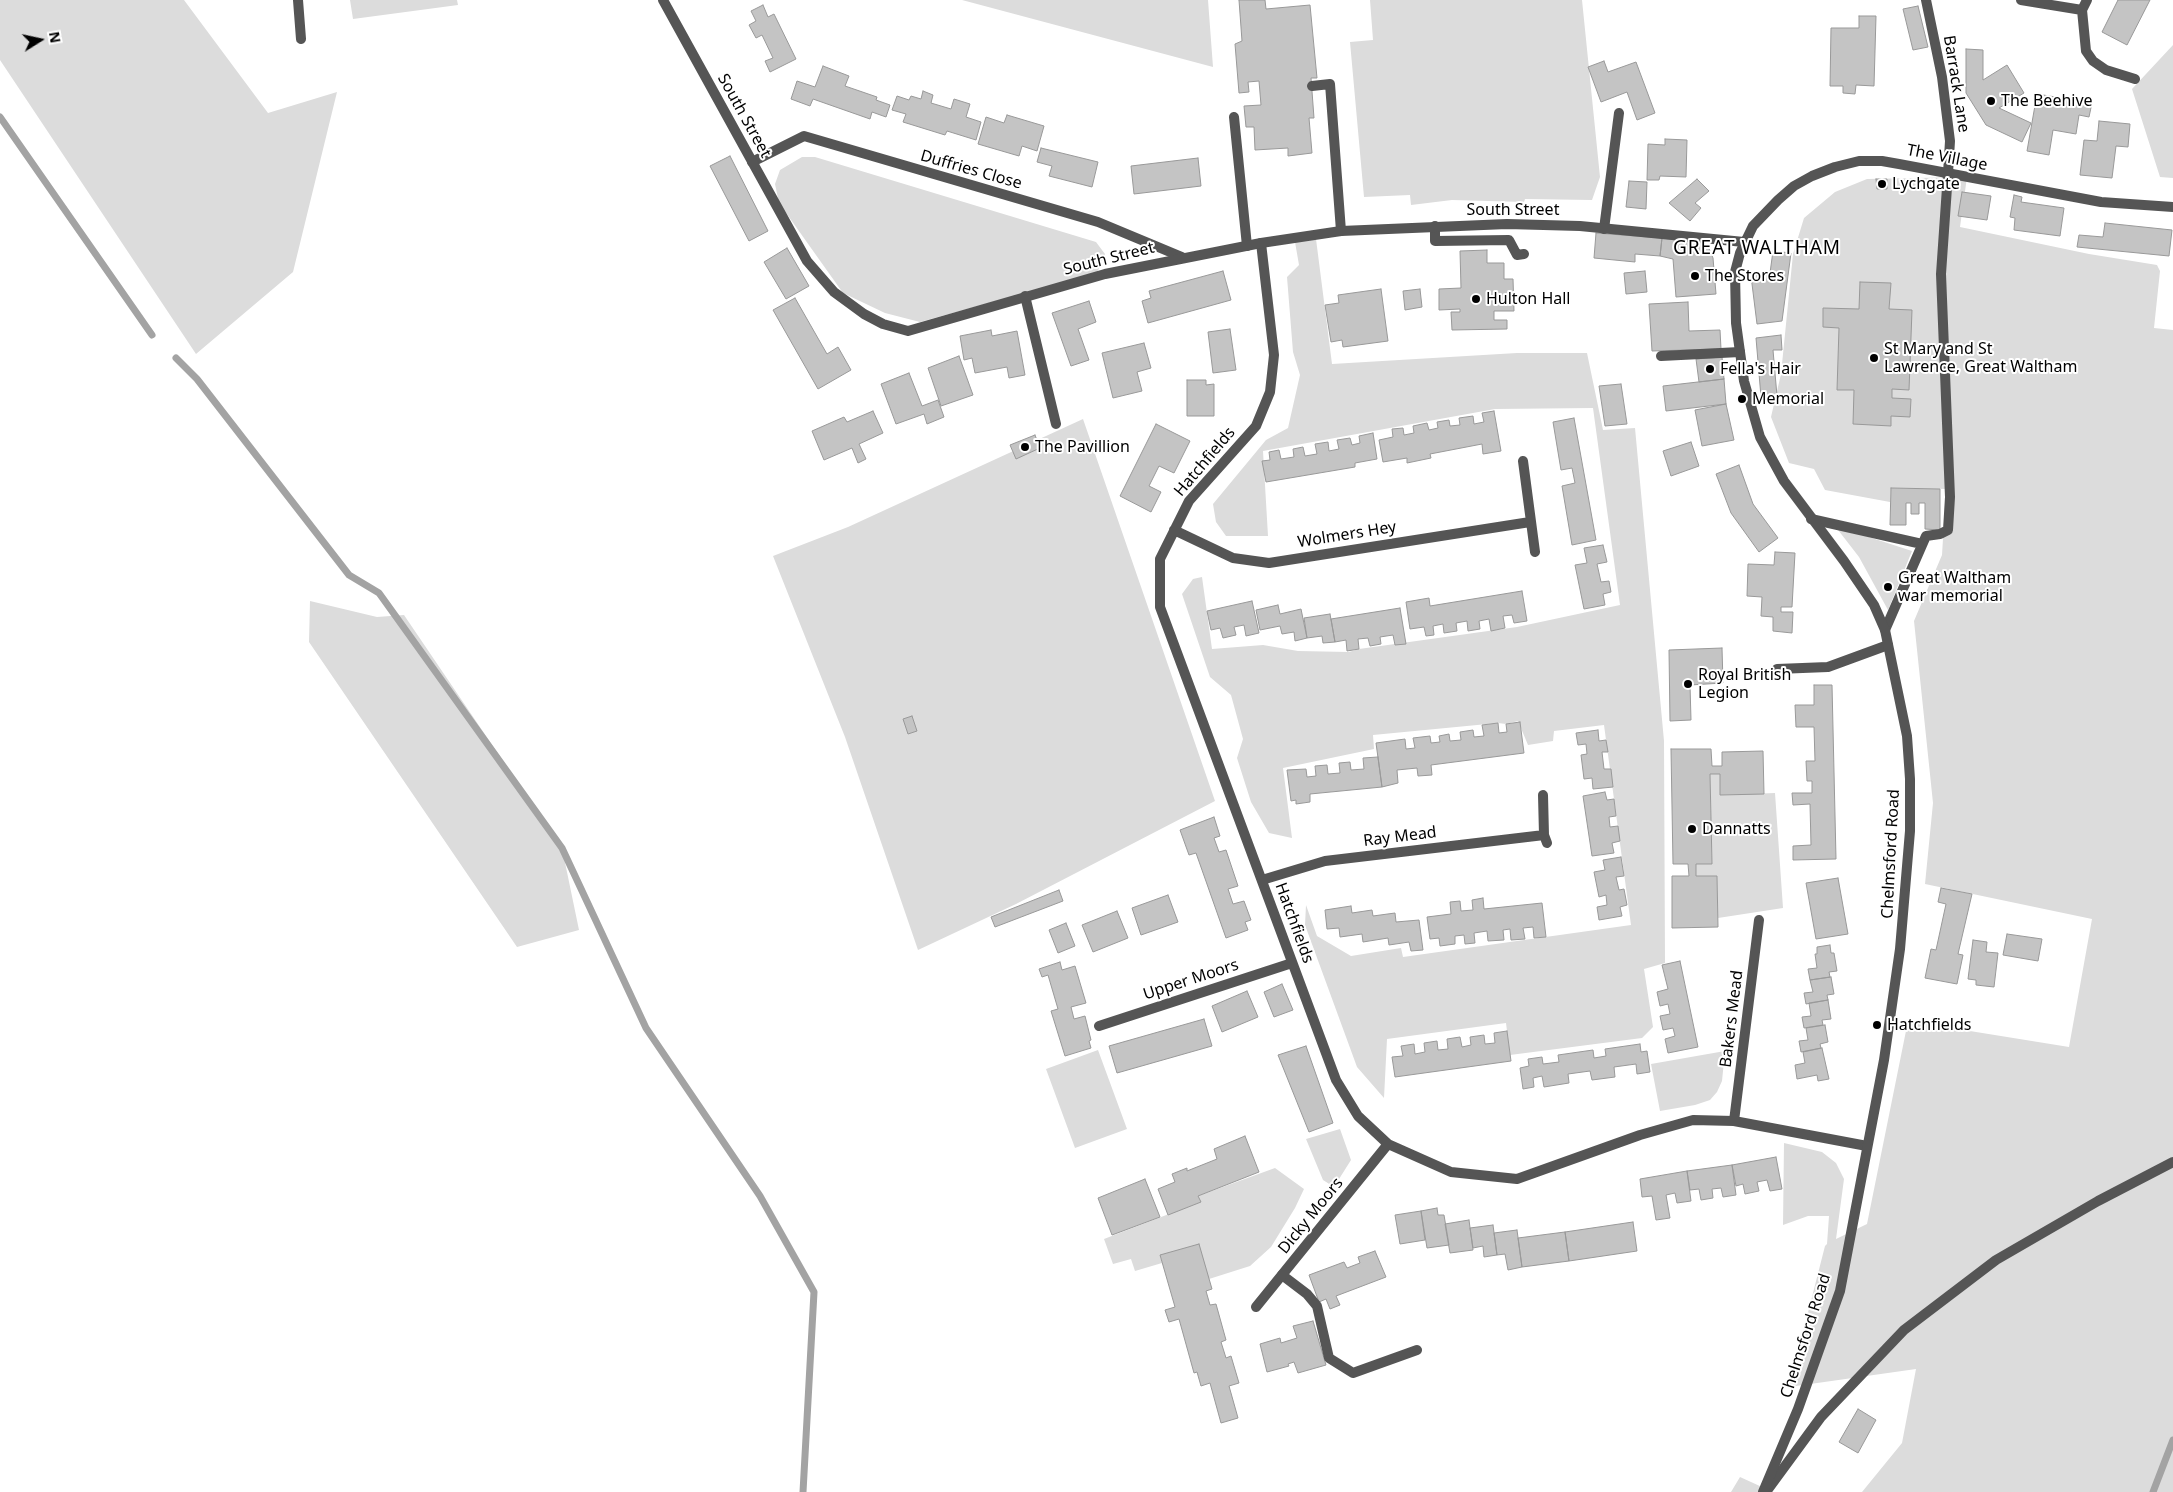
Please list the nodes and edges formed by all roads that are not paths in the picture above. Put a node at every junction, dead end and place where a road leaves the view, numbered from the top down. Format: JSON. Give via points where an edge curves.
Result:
{"nodes":[{"id":1,"x":298,"y":0,"type":"edge"},
{"id":2,"x":662,"y":0,"type":"edge"},
{"id":3,"x":1926,"y":0,"type":"edge"},
{"id":4,"x":2021,"y":0,"type":"edge"},
{"id":5,"x":2087,"y":0,"type":"edge"},
{"id":6,"x":2082,"y":10,"type":"junction"},
{"id":7,"x":301,"y":39,"type":"dead end"},
{"id":8,"x":2135,"y":79,"type":"dead end"},
{"id":9,"x":1312,"y":86,"type":"dead end"},
{"id":10,"x":1618,"y":113,"type":"dead end"},
{"id":11,"x":1234,"y":116,"type":"dead end"},
{"id":12,"x":752,"y":162,"type":"junction"},
{"id":13,"x":1948,"y":173,"type":"junction"},
{"id":14,"x":2173,"y":207,"type":"edge"},
{"id":15,"x":1507,"y":224,"type":"junction"},
{"id":16,"x":1435,"y":226,"type":"junction"},
{"id":17,"x":1604,"y":229,"type":"junction"},
{"id":18,"x":1341,"y":231,"type":"junction"},
{"id":19,"x":1509,"y":240,"type":"junction"},
{"id":20,"x":1744,"y":242,"type":"junction"},
{"id":21,"x":1261,"y":243,"type":"junction"},
{"id":22,"x":1247,"y":246,"type":"junction"},
{"id":23,"x":1524,"y":254,"type":"dead end"},
{"id":24,"x":1182,"y":258,"type":"junction"},
{"id":25,"x":1025,"y":296,"type":"junction"},
{"id":26,"x":1740,"y":352,"type":"junction"},
{"id":27,"x":1661,"y":356,"type":"dead end"},
{"id":28,"x":1056,"y":424,"type":"dead end"},
{"id":29,"x":1523,"y":461,"type":"dead end"},
{"id":30,"x":1811,"y":519,"type":"junction"},
{"id":31,"x":1530,"y":522,"type":"junction"},
{"id":32,"x":1174,"y":530,"type":"junction"},
{"id":33,"x":1922,"y":544,"type":"junction"},
{"id":34,"x":1535,"y":552,"type":"dead end"},
{"id":35,"x":1885,"y":630,"type":"junction"},
{"id":36,"x":1888,"y":645,"type":"junction"},
{"id":37,"x":1777,"y":669,"type":"dead end"},
{"id":38,"x":1543,"y":795,"type":"dead end"},
{"id":39,"x":1262,"y":880,"type":"junction"},
{"id":40,"x":1759,"y":920,"type":"dead end"},
{"id":41,"x":1292,"y":963,"type":"junction"},
{"id":42,"x":1099,"y":1026,"type":"dead end"},
{"id":43,"x":1734,"y":1121,"type":"junction"},
{"id":44,"x":1388,"y":1144,"type":"junction"},
{"id":45,"x":1867,"y":1146,"type":"junction"},
{"id":46,"x":2173,"y":1162,"type":"edge"},
{"id":47,"x":1282,"y":1275,"type":"junction"},
{"id":48,"x":1256,"y":1307,"type":"dead end"},
{"id":49,"x":1417,"y":1350,"type":"dead end"},
{"id":50,"x":1764,"y":1492,"type":"edge"}],
"edges":[{"from":1,"to":7,"type":"street"},
{"from":2,"to":12,"type":"street","name":"South Street"},
{"from":3,"to":13,"type":"street","name":"Barrack Lane","via":[[1942,78],[1950,141]]},
{"from":4,"to":6,"type":"street"},
{"from":5,"to":6,"type":"street"},
{"from":6,"to":8,"type":"street","via":[[2086,51],[2093,61],[2106,70]]},
{"from":9,"to":18,"type":"street","via":[[1330,84]]},
{"from":10,"to":17,"type":"street"},
{"from":11,"to":22,"type":"street"},
{"from":12,"to":24,"type":"street","name":"Duffries Close","via":[[804,136],[1098,222]]},
{"from":12,"to":25,"type":"street","name":"South Street","via":[[807,261],[834,292],[883,324],[908,331]]},
{"from":13,"to":14,"type":"street","name":"The Village","via":[[2101,202]]},
{"from":13,"to":20,"type":"street","name":"The Village","via":[[1882,161],[1859,161],[1835,167],[1812,176],[1783,196],[1753,226]]},
{"from":13,"to":33,"type":"street","name":"Barrack Lane","via":[[1941,274],[1950,497],[1948,530],[1926,536]]},
{"from":15,"to":16,"type":"street","name":"South Street"},
{"from":15,"to":17,"type":"street","name":"South Street"},
{"from":15,"to":19,"type":"street"},
{"from":16,"to":18,"type":"street","name":"South Street"},
{"from":16,"to":19,"type":"street","via":[[1435,242]]},
{"from":17,"to":20,"type":"street","name":"South Street"},
{"from":18,"to":21,"type":"street","name":"South Street"},
{"from":19,"to":23,"type":"street","via":[[1517,255]]},
{"from":20,"to":26,"type":"street","name":"Chelmsford Road","via":[[1735,272]]},
{"from":21,"to":22,"type":"street","name":"South Street"},
{"from":21,"to":32,"type":"street","name":"Hatchfields","via":[[1274,355],[1270,392],[1256,426],[1189,501]]},
{"from":22,"to":24,"type":"street","name":"South Street"},
{"from":24,"to":25,"type":"street","name":"South Street","via":[[1105,274]]},
{"from":25,"to":28,"type":"street"},
{"from":26,"to":27,"type":"street"},
{"from":26,"to":30,"type":"street","name":"Chelmsford Road","via":[[1744,381],[1760,437],[1784,481]]},
{"from":29,"to":31,"type":"street"},
{"from":30,"to":33,"type":"street"},
{"from":30,"to":35,"type":"street","name":"Chelmsford Road","via":[[1874,605]]},
{"from":31,"to":32,"type":"street","name":"Wolmers Hey","via":[[1269,563],[1233,558]]},
{"from":31,"to":34,"type":"street"},
{"from":32,"to":39,"type":"street","name":"Hatchfields","via":[[1160,559],[1160,607]]},
{"from":33,"to":35,"type":"street"},
{"from":35,"to":36,"type":"street","name":"Chelmsford Road"},
{"from":36,"to":37,"type":"street","via":[[1828,667]]},
{"from":36,"to":45,"type":"street","name":"Chelmsford Road","via":[[1906,736],[1910,831],[1900,949],[1884,1060]]},
{"from":38,"to":39,"type":"street","name":"Ray Mead","via":[[1545,839],[1325,860]]},
{"from":39,"to":41,"type":"street","name":"Hatchfields"},
{"from":40,"to":43,"type":"street","name":"Bakers Mead"},
{"from":41,"to":42,"type":"street","name":"Upper Moors"},
{"from":41,"to":44,"type":"street","name":"Hatchfields","via":[[1336,1080],[1358,1116]]},
{"from":43,"to":44,"type":"street","name":"Hatchfields","via":[[1693,1120],[1517,1179],[1451,1172]]},
{"from":43,"to":45,"type":"street","name":"Hatchfields"},
{"from":44,"to":47,"type":"street","name":"Dicky Moors"},
{"from":45,"to":50,"type":"street","name":"Chelmsford Road","via":[[1840,1290]]},
{"from":46,"to":50,"type":"street","via":[[1996,1260],[1904,1330],[1821,1417]]},
{"from":47,"to":48,"type":"street","name":"Dicky Moors"},
{"from":47,"to":49,"type":"street","via":[[1317,1306],[1330,1358],[1353,1373]]}]}
